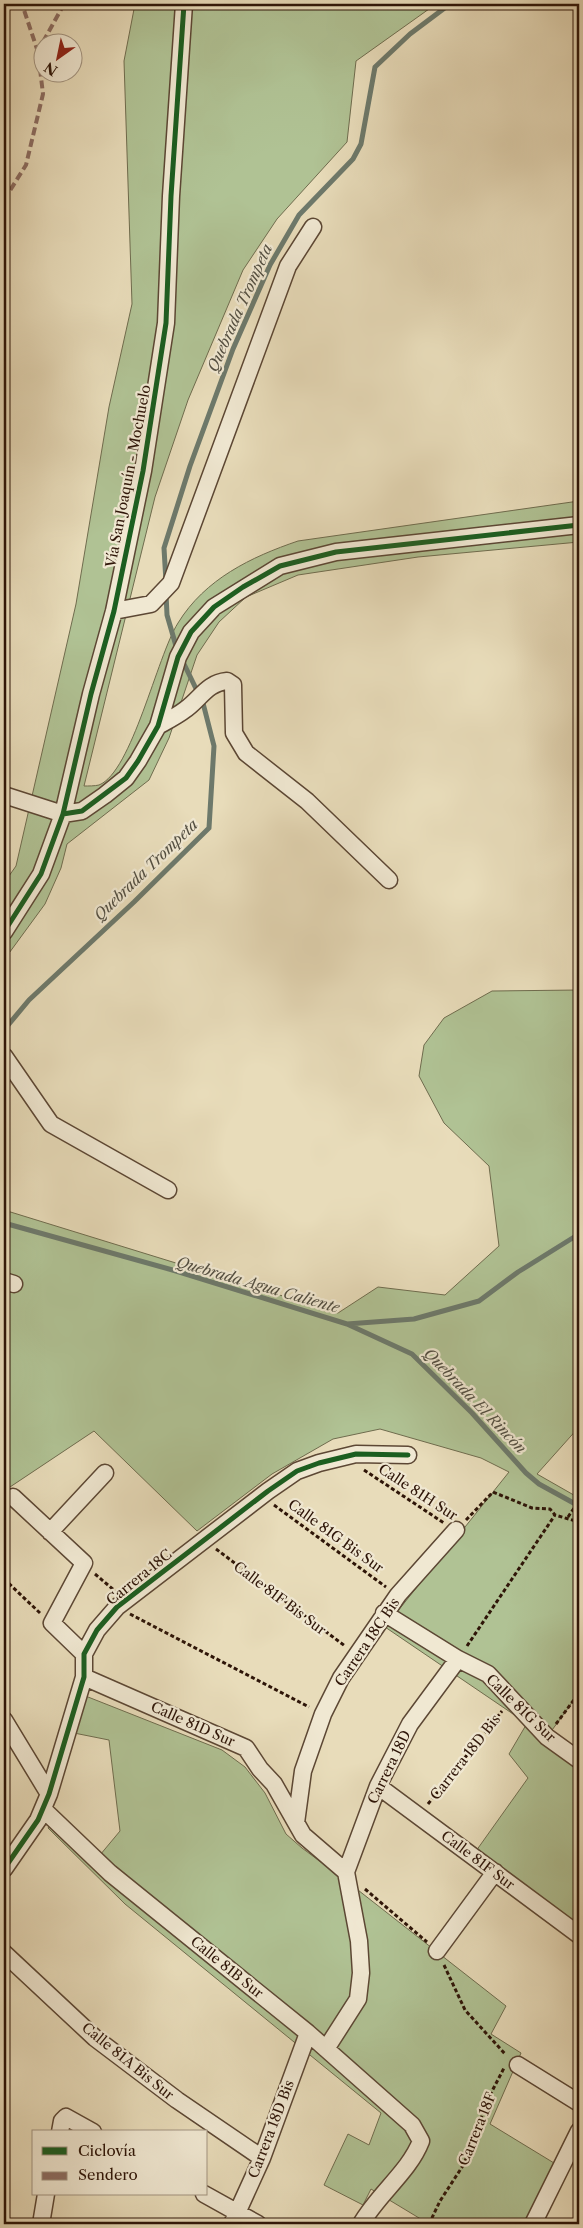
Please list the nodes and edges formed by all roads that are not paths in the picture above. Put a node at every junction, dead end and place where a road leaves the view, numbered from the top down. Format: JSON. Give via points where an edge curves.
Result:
{"nodes":[{"id":1,"x":184,"y":4,"type":"edge"},
{"id":2,"x":313,"y":227,"type":"dead end"},
{"id":3,"x":579,"y":525,"type":"edge"},
{"id":4,"x":114,"y":612,"type":"junction"},
{"id":5,"x":158,"y":726,"type":"junction"},
{"id":6,"x":4,"y":795,"type":"edge"},
{"id":7,"x":63,"y":814,"type":"junction"},
{"id":8,"x":389,"y":880,"type":"dead end"},
{"id":9,"x":4,"y":932,"type":"edge"},
{"id":10,"x":4,"y":1056,"type":"edge"},
{"id":11,"x":168,"y":1190,"type":"dead end"},
{"id":12,"x":408,"y":1455,"type":"dead end"},
{"id":13,"x":105,"y":1473,"type":"dead end"},
{"id":14,"x":13,"y":1498,"type":"dead end"},
{"id":15,"x":456,"y":1530,"type":"road end"},
{"id":16,"x":50,"y":1532,"type":"junction"},
{"id":17,"x":384,"y":1613,"type":"junction"},
{"id":18,"x":84,"y":1654,"type":"junction"},
{"id":19,"x":458,"y":1659,"type":"junction"},
{"id":20,"x":84,"y":1677,"type":"junction"},
{"id":21,"x":4,"y":1720,"type":"edge"},
{"id":22,"x":579,"y":1760,"type":"edge"},
{"id":23,"x":378,"y":1786,"type":"junction"},
{"id":24,"x":46,"y":1801,"type":"junction"},
{"id":25,"x":296,"y":1823,"type":"junction"},
{"id":26,"x":4,"y":1869,"type":"edge"},
{"id":27,"x":346,"y":1872,"type":"junction"},
{"id":28,"x":495,"y":1872,"type":"junction"},
{"id":29,"x":579,"y":1935,"type":"edge"},
{"id":30,"x":437,"y":1951,"type":"dead end"},
{"id":31,"x":4,"y":1953,"type":"edge"},
{"id":32,"x":308,"y":2033,"type":"junction"},
{"id":33,"x":326,"y":2049,"type":"junction"},
{"id":34,"x":511,"y":2065,"type":"road end"},
{"id":35,"x":579,"y":2103,"type":"edge"},
{"id":36,"x":63,"y":2124,"type":"edge"},
{"id":37,"x":86,"y":2130,"type":"edge"},
{"id":38,"x":579,"y":2131,"type":"edge"},
{"id":39,"x":262,"y":2158,"type":"junction"},
{"id":40,"x":46,"y":2196,"type":"edge"},
{"id":41,"x":206,"y":2196,"type":"edge"},
{"id":42,"x":234,"y":2219,"type":"edge"},
{"id":43,"x":41,"y":2224,"type":"edge"},
{"id":44,"x":258,"y":2224,"type":"edge"},
{"id":45,"x":361,"y":2224,"type":"edge"},
{"id":46,"x":533,"y":2224,"type":"edge"}],
"edges":[{"from":1,"to":4,"type":"street","name":"Vía San Joaquín - Mochuelo","via":[[166,323],[143,471]]},
{"from":2,"to":4,"type":"street","via":[[288,266],[171,583],[151,604]]},
{"from":3,"to":5,"type":"street","via":[[336,552],[280,566],[214,607],[191,632],[178,657]]},
{"from":4,"to":7,"type":"street","name":"Vía San Joaquín - Mochuelo","via":[[90,694]]},
{"from":5,"to":7,"type":"street","via":[[126,778],[82,811]]},
{"from":5,"to":8,"type":"street","via":[[187,708],[218,682],[227,681],[233,685],[234,733],[246,753],[307,801]]},
{"from":6,"to":7,"type":"street"},
{"from":7,"to":9,"type":"street","name":"Vía San Joaquín - Mochuelo","via":[[42,874]]},
{"from":10,"to":11,"type":"street","via":[[51,1124]]},
{"from":12,"to":18,"type":"street","name":"Carrera 18C","via":[[342,1456],[297,1471],[121,1604],[97,1630]]},
{"from":13,"to":16,"type":"street"},
{"from":14,"to":16,"type":"street"},
{"from":15,"to":17,"type":"street","name":"Carrera 18C Bis"},
{"from":16,"to":18,"type":"street","via":[[84,1563],[52,1623]]},
{"from":17,"to":19,"type":"street","name":"Calle 81G Sur"},
{"from":17,"to":25,"type":"street","name":"Carrera 18C Bis","via":[[341,1678],[323,1714],[303,1771]]},
{"from":18,"to":20,"type":"street","name":"Carrera 18C"},
{"from":19,"to":22,"type":"street","name":"Calle 81G Sur","via":[[488,1674],[547,1737]]},
{"from":19,"to":23,"type":"street","name":"Carrera 18D","via":[[410,1724]]},
{"from":20,"to":24,"type":"street","name":"Carrera 18C"},
{"from":20,"to":25,"type":"street","name":"Calle 81D Sur","via":[[246,1748],[274,1784]]},
{"from":21,"to":24,"type":"street","name":"Calle 81B Sur"},
{"from":23,"to":27,"type":"street","name":"Carrera 18D"},
{"from":23,"to":28,"type":"street","name":"Calle 81F Sur"},
{"from":24,"to":26,"type":"street","name":"Carrera 18C","via":[[26,1839]]},
{"from":24,"to":32,"type":"street","name":"Calle 81B Sur","via":[[110,1873]]},
{"from":25,"to":27,"type":"street","name":"Calle 81D Sur","via":[[316,1848]]},
{"from":27,"to":33,"type":"street","via":[[359,1941],[361,1990]]},
{"from":28,"to":29,"type":"street","name":"Calle 81F Sur"},
{"from":28,"to":30,"type":"street"},
{"from":31,"to":39,"type":"street","name":"Calle 81A Bis Sur","via":[[95,2038]]},
{"from":32,"to":33,"type":"street","name":"Calle 81B Sur"},
{"from":32,"to":39,"type":"street","name":"Carrera 18D Bis"},
{"from":33,"to":45,"type":"street","name":"Calle 81B Sur","via":[[412,2125],[421,2141],[415,2157],[371,2207]]},
{"from":34,"to":35,"type":"street"},
{"from":36,"to":37,"type":"street"},
{"from":38,"to":46,"type":"street"},
{"from":39,"to":42,"type":"street","name":"Carrera 18D Bis"},
{"from":40,"to":43,"type":"street"},
{"from":41,"to":42,"type":"street"},
{"from":42,"to":44,"type":"street"}]}
